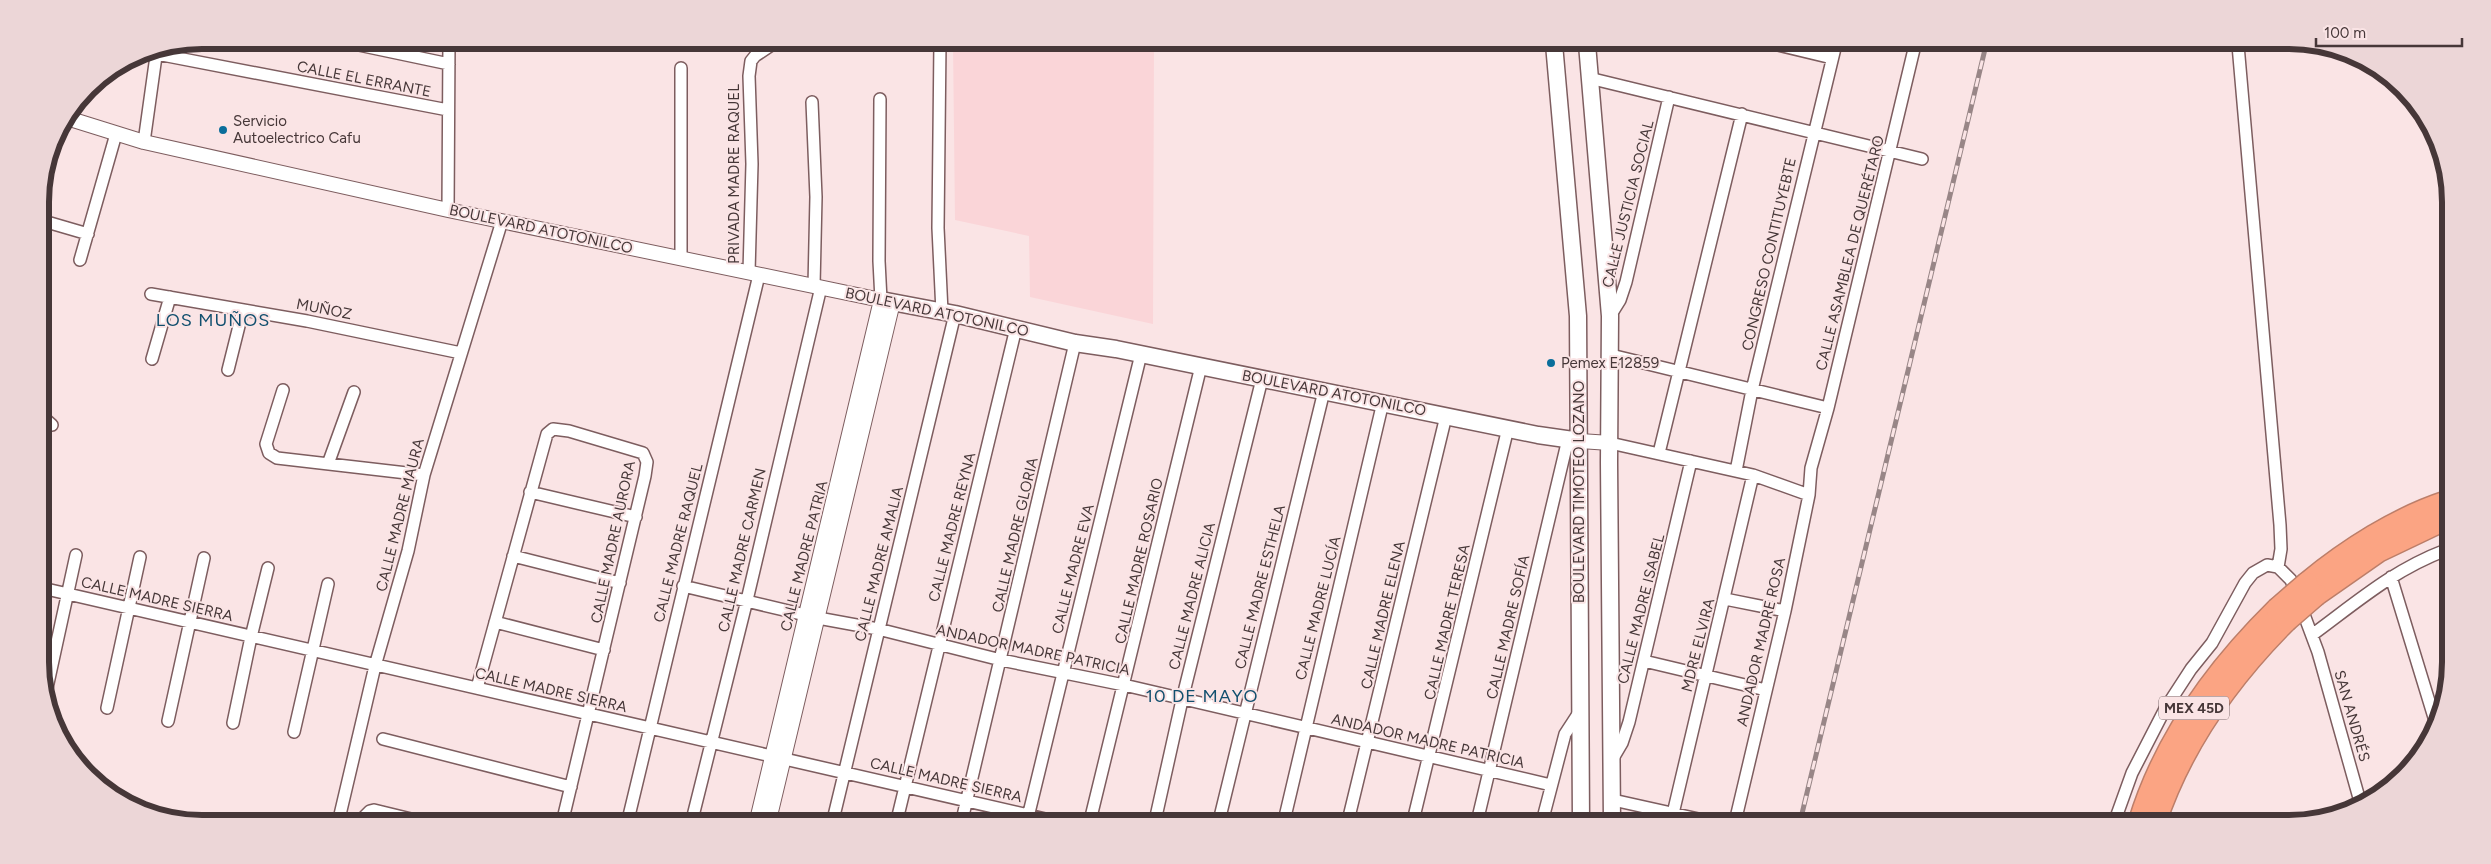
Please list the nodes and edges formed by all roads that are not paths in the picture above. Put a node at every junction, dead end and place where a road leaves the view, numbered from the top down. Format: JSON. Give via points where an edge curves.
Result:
{"nodes":[{"id":1,"x":378,"y":49,"type":"edge"},
{"id":2,"x":448,"y":49,"type":"edge"},
{"id":3,"x":767,"y":49,"type":"edge"},
{"id":4,"x":940,"y":49,"type":"edge"},
{"id":5,"x":1554,"y":49,"type":"edge"},
{"id":6,"x":1587,"y":49,"type":"edge"},
{"id":7,"x":1795,"y":49,"type":"edge"},
{"id":8,"x":1835,"y":49,"type":"edge"},
{"id":9,"x":1914,"y":49,"type":"edge"},
{"id":10,"x":2238,"y":49,"type":"edge"},
{"id":11,"x":167,"y":53,"type":"edge"},
{"id":12,"x":156,"y":56,"type":"edge"},
{"id":13,"x":1832,"y":58,"type":"junction"},
{"id":14,"x":449,"y":64,"type":"junction"},
{"id":15,"x":681,"y":68,"type":"dead end"},
{"id":16,"x":1589,"y":78,"type":"junction"},
{"id":17,"x":1669,"y":97,"type":"junction"},
{"id":18,"x":880,"y":99,"type":"dead end"},
{"id":19,"x":812,"y":102,"type":"dead end"},
{"id":20,"x":448,"y":110,"type":"junction"},
{"id":21,"x":1742,"y":114,"type":"junction"},
{"id":22,"x":73,"y":120,"type":"edge"},
{"id":23,"x":1814,"y":131,"type":"junction"},
{"id":24,"x":116,"y":134,"type":"junction"},
{"id":25,"x":144,"y":142,"type":"junction"},
{"id":26,"x":1890,"y":151,"type":"junction"},
{"id":27,"x":1922,"y":159,"type":"dead end"},
{"id":28,"x":448,"y":210,"type":"junction"},
{"id":29,"x":502,"y":221,"type":"junction"},
{"id":30,"x":49,"y":223,"type":"edge"},
{"id":31,"x":88,"y":234,"type":"junction"},
{"id":32,"x":681,"y":259,"type":"junction"},
{"id":33,"x":80,"y":260,"type":"dead end"},
{"id":34,"x":754,"y":274,"type":"junction"},
{"id":35,"x":817,"y":286,"type":"junction"},
{"id":36,"x":151,"y":294,"type":"dead end"},
{"id":37,"x":170,"y":297,"type":"junction"},
{"id":38,"x":887,"y":301,"type":"junction"},
{"id":39,"x":243,"y":310,"type":"junction"},
{"id":40,"x":949,"y":313,"type":"junction"},
{"id":41,"x":1610,"y":316,"type":"junction"},
{"id":42,"x":1016,"y":328,"type":"junction"},
{"id":43,"x":1075,"y":343,"type":"junction"},
{"id":44,"x":461,"y":353,"type":"junction"},
{"id":45,"x":1141,"y":354,"type":"junction"},
{"id":46,"x":1611,"y":355,"type":"junction"},
{"id":47,"x":152,"y":359,"type":"dead end"},
{"id":48,"x":1201,"y":366,"type":"junction"},
{"id":49,"x":228,"y":370,"type":"dead end"},
{"id":50,"x":1680,"y":371,"type":"junction"},
{"id":51,"x":1262,"y":379,"type":"junction"},
{"id":52,"x":283,"y":390,"type":"dead end"},
{"id":53,"x":1324,"y":390,"type":"junction"},
{"id":54,"x":1752,"y":390,"type":"junction"},
{"id":55,"x":354,"y":392,"type":"dead end"},
{"id":56,"x":1383,"y":402,"type":"junction"},
{"id":57,"x":1828,"y":408,"type":"junction"},
{"id":58,"x":1446,"y":416,"type":"junction"},
{"id":59,"x":49,"y":422,"type":"edge"},
{"id":60,"x":52,"y":424,"type":"dead end"},
{"id":61,"x":1508,"y":428,"type":"junction"},
{"id":62,"x":1574,"y":440,"type":"junction"},
{"id":63,"x":1610,"y":442,"type":"junction"},
{"id":64,"x":1659,"y":453,"type":"junction"},
{"id":65,"x":1692,"y":461,"type":"junction"},
{"id":66,"x":328,"y":464,"type":"junction"},
{"id":67,"x":1811,"y":468,"type":"joint"},
{"id":68,"x":1736,"y":471,"type":"junction"},
{"id":69,"x":424,"y":475,"type":"junction"},
{"id":70,"x":1753,"y":475,"type":"junction"},
{"id":71,"x":530,"y":492,"type":"junction"},
{"id":72,"x":1809,"y":495,"type":"junction"},
{"id":73,"x":2442,"y":504,"type":"edge"},
{"id":74,"x":636,"y":517,"type":"junction"},
{"id":75,"x":2442,"y":521,"type":"edge"},
{"id":76,"x":2442,"y":552,"type":"edge"},
{"id":77,"x":76,"y":555,"type":"dead end"},
{"id":78,"x":513,"y":556,"type":"junction"},
{"id":79,"x":140,"y":557,"type":"dead end"},
{"id":80,"x":204,"y":558,"type":"dead end"},
{"id":81,"x":2278,"y":567,"type":"junction"},
{"id":82,"x":268,"y":568,"type":"dead end"},
{"id":83,"x":2391,"y":577,"type":"junction"},
{"id":84,"x":620,"y":583,"type":"junction"},
{"id":85,"x":328,"y":584,"type":"dead end"},
{"id":86,"x":683,"y":586,"type":"junction"},
{"id":87,"x":2312,"y":589,"type":"junction"},
{"id":88,"x":49,"y":590,"type":"edge"},
{"id":89,"x":67,"y":594,"type":"junction"},
{"id":90,"x":747,"y":600,"type":"junction"},
{"id":91,"x":1725,"y":600,"type":"junction"},
{"id":92,"x":130,"y":609,"type":"junction"},
{"id":93,"x":1784,"y":611,"type":"junction"},
{"id":94,"x":2281,"y":615,"type":"junction"},
{"id":95,"x":812,"y":616,"type":"junction"},
{"id":96,"x":189,"y":622,"type":"junction"},
{"id":97,"x":495,"y":622,"type":"junction"},
{"id":98,"x":878,"y":629,"type":"junction"},
{"id":99,"x":2312,"y":635,"type":"junction"},
{"id":100,"x":251,"y":637,"type":"junction"},
{"id":101,"x":939,"y":645,"type":"junction"},
{"id":102,"x":604,"y":650,"type":"junction"},
{"id":103,"x":312,"y":652,"type":"junction"},
{"id":104,"x":1001,"y":660,"type":"junction"},
{"id":105,"x":1644,"y":661,"type":"junction"},
{"id":106,"x":375,"y":666,"type":"junction"},
{"id":107,"x":1064,"y":673,"type":"junction"},
{"id":108,"x":50,"y":675,"type":"edge"},
{"id":109,"x":1706,"y":675,"type":"junction"},
{"id":110,"x":1124,"y":685,"type":"junction"},
{"id":111,"x":477,"y":688,"type":"junction"},
{"id":112,"x":1766,"y":690,"type":"junction"},
{"id":113,"x":1182,"y":700,"type":"junction"},
{"id":114,"x":107,"y":708,"type":"dead end"},
{"id":115,"x":1580,"y":711,"type":"junction"},
{"id":116,"x":588,"y":714,"type":"junction"},
{"id":117,"x":1244,"y":714,"type":"junction"},
{"id":118,"x":2433,"y":714,"type":"edge"},
{"id":119,"x":168,"y":721,"type":"dead end"},
{"id":120,"x":233,"y":723,"type":"dead end"},
{"id":121,"x":1305,"y":727,"type":"junction"},
{"id":122,"x":650,"y":729,"type":"junction"},
{"id":123,"x":294,"y":732,"type":"dead end"},
{"id":124,"x":383,"y":739,"type":"dead end"},
{"id":125,"x":710,"y":742,"type":"junction"},
{"id":126,"x":1368,"y":743,"type":"junction"},
{"id":127,"x":778,"y":758,"type":"junction"},
{"id":128,"x":1430,"y":758,"type":"junction"},
{"id":129,"x":1611,"y":762,"type":"junction"},
{"id":130,"x":1490,"y":771,"type":"junction"},
{"id":131,"x":844,"y":772,"type":"junction"},
{"id":132,"x":1551,"y":785,"type":"junction"},
{"id":133,"x":570,"y":787,"type":"junction"},
{"id":134,"x":905,"y":787,"type":"junction"},
{"id":135,"x":2359,"y":798,"type":"edge"},
{"id":136,"x":1612,"y":800,"type":"junction"},
{"id":137,"x":967,"y":801,"type":"junction"},
{"id":138,"x":340,"y":815,"type":"edge"},
{"id":139,"x":366,"y":815,"type":"edge"},
{"id":140,"x":395,"y":815,"type":"edge"},
{"id":141,"x":564,"y":815,"type":"edge"},
{"id":142,"x":629,"y":815,"type":"edge"},
{"id":143,"x":693,"y":815,"type":"edge"},
{"id":144,"x":759,"y":815,"type":"edge"},
{"id":145,"x":770,"y":815,"type":"edge"},
{"id":146,"x":834,"y":815,"type":"edge"},
{"id":147,"x":899,"y":815,"type":"edge"},
{"id":148,"x":963,"y":815,"type":"edge"},
{"id":149,"x":1017,"y":815,"type":"edge"},
{"id":150,"x":1029,"y":815,"type":"edge"},
{"id":151,"x":1092,"y":815,"type":"edge"},
{"id":152,"x":1156,"y":815,"type":"edge"},
{"id":153,"x":1221,"y":815,"type":"edge"},
{"id":154,"x":1285,"y":815,"type":"edge"},
{"id":155,"x":1350,"y":815,"type":"edge"},
{"id":156,"x":1416,"y":815,"type":"edge"},
{"id":157,"x":1479,"y":815,"type":"edge"},
{"id":158,"x":1544,"y":815,"type":"edge"},
{"id":159,"x":1581,"y":815,"type":"edge"},
{"id":160,"x":1612,"y":815,"type":"edge"},
{"id":161,"x":1662,"y":815,"type":"edge"},
{"id":162,"x":1673,"y":815,"type":"edge"},
{"id":163,"x":1737,"y":815,"type":"edge"},
{"id":164,"x":2117,"y":815,"type":"edge"},
{"id":165,"x":2142,"y":815,"type":"edge"},
{"id":166,"x":2158,"y":815,"type":"edge"}],
"edges":[{"from":1,"to":14,"type":"street"},
{"from":2,"to":14,"type":"street"},
{"from":3,"to":34,"type":"street","name":"PRIVADA MADRE RAQUEL","via":[[751,61],[749,76]]},
{"from":4,"to":40,"type":"street","name":"CALLE MADRE AMALIA","via":[[938,228]]},
{"from":5,"to":62,"type":"main road","name":"BOULEVARD TIMOTEO LOZANO","via":[[1578,316]]},
{"from":6,"to":16,"type":"main road","name":"BOULEVARD TIMOTEO LOZANO"},
{"from":7,"to":13,"type":"street"},
{"from":8,"to":13,"type":"street","name":"CONGRESO CONTITUYEBTE"},
{"from":9,"to":26,"type":"street","name":"CALLE ASAMBLEA DE QUERÉTARO"},
{"from":10,"to":81,"type":"street","via":[[2280,525]]},
{"from":11,"to":20,"type":"street","name":"CALLE EL ERRANTE"},
{"from":12,"to":25,"type":"street"},
{"from":13,"to":23,"type":"street","name":"CONGRESO CONTITUYEBTE"},
{"from":14,"to":20,"type":"street"},
{"from":15,"to":32,"type":"street"},
{"from":16,"to":17,"type":"street"},
{"from":16,"to":41,"type":"main road","name":"BOULEVARD TIMOTEO LOZANO"},
{"from":17,"to":21,"type":"street"},
{"from":17,"to":41,"type":"street","name":"CALLE JUSTICIA SOCIAL","via":[[1626,282]]},
{"from":18,"to":38,"type":"street","via":[[879,261]]},
{"from":19,"to":35,"type":"street","name":"CALLE MADRE CARMEN"},
{"from":20,"to":28,"type":"street"},
{"from":21,"to":23,"type":"street"},
{"from":21,"to":50,"type":"street"},
{"from":22,"to":24,"type":"street","name":"BOULEVARD ATOTONILCO"},
{"from":23,"to":26,"type":"street"},
{"from":23,"to":54,"type":"street","name":"CONGRESO CONTITUYEBTE"},
{"from":24,"to":25,"type":"street","name":"BOULEVARD ATOTONILCO"},
{"from":24,"to":31,"type":"street"},
{"from":25,"to":28,"type":"street","name":"BOULEVARD ATOTONILCO"},
{"from":26,"to":27,"type":"street"},
{"from":26,"to":57,"type":"street","name":"CALLE ASAMBLEA DE QUERÉTARO"},
{"from":28,"to":29,"type":"street","name":"BOULEVARD ATOTONILCO"},
{"from":29,"to":32,"type":"street","name":"BOULEVARD ATOTONILCO"},
{"from":29,"to":44,"type":"street","name":"CALLE MADRE MAURA"},
{"from":30,"to":31,"type":"street"},
{"from":31,"to":33,"type":"street"},
{"from":32,"to":34,"type":"street","name":"BOULEVARD ATOTONILCO"},
{"from":34,"to":35,"type":"street","name":"BOULEVARD ATOTONILCO"},
{"from":34,"to":86,"type":"street","name":"CALLE MADRE RAQUEL"},
{"from":35,"to":38,"type":"street","name":"BOULEVARD ATOTONILCO"},
{"from":35,"to":90,"type":"street","name":"CALLE MADRE CARMEN"},
{"from":36,"to":37,"type":"street","name":"MUÑOZ"},
{"from":37,"to":39,"type":"street","name":"MUÑOZ"},
{"from":37,"to":47,"type":"street"},
{"from":38,"to":40,"type":"main road","name":"BOULEVARD ATOTONILCO"},
{"from":38,"to":95,"type":"street","name":"CALLE MADRE PATRIA","via":[[833,549]]},
{"from":39,"to":44,"type":"street","name":"MUÑOZ"},
{"from":39,"to":49,"type":"street"},
{"from":40,"to":42,"type":"main road","name":"BOULEVARD ATOTONILCO"},
{"from":40,"to":98,"type":"street","name":"CALLE MADRE AMALIA"},
{"from":41,"to":46,"type":"main road","name":"BOULEVARD TIMOTEO LOZANO"},
{"from":42,"to":43,"type":"main road","name":"BOULEVARD ATOTONILCO"},
{"from":42,"to":101,"type":"street","name":"CALLE MADRE REYNA"},
{"from":43,"to":45,"type":"main road","name":"BOULEVARD ATOTONILCO"},
{"from":43,"to":104,"type":"street","name":"CALLE MADRE GLORIA"},
{"from":44,"to":69,"type":"street","name":"CALLE MADRE MAURA"},
{"from":45,"to":48,"type":"main road","name":"BOULEVARD ATOTONILCO"},
{"from":45,"to":107,"type":"street","name":"CALLE MADRE EVA"},
{"from":46,"to":50,"type":"street"},
{"from":46,"to":63,"type":"main road","name":"BOULEVARD TIMOTEO LOZANO"},
{"from":48,"to":51,"type":"main road","name":"BOULEVARD ATOTONILCO"},
{"from":48,"to":110,"type":"street","name":"CALLE MADRE ROSARIO"},
{"from":50,"to":54,"type":"street"},
{"from":50,"to":64,"type":"street"},
{"from":51,"to":53,"type":"main road","name":"BOULEVARD ATOTONILCO"},
{"from":51,"to":113,"type":"street","name":"CALLE MADRE ALICIA"},
{"from":52,"to":66,"type":"street","via":[[266,444],[268,453],[277,458]]},
{"from":53,"to":56,"type":"main road","name":"BOULEVARD ATOTONILCO"},
{"from":53,"to":117,"type":"street","name":"CALLE MADRE ESTHELA"},
{"from":54,"to":57,"type":"street"},
{"from":54,"to":68,"type":"street","name":"CONGRESO CONTITUYEBTE"},
{"from":55,"to":66,"type":"street"},
{"from":56,"to":58,"type":"main road","name":"BOULEVARD ATOTONILCO"},
{"from":56,"to":121,"type":"street","name":"CALLE MADRE LUCÍA"},
{"from":57,"to":67,"type":"street","name":"CALLE ASAMBLEA DE QUERÉTARO"},
{"from":58,"to":61,"type":"main road","name":"BOULEVARD ATOTONILCO"},
{"from":58,"to":126,"type":"street","name":"CALLE MADRE ELENA"},
{"from":59,"to":60,"type":"street"},
{"from":61,"to":62,"type":"main road","name":"BOULEVARD ATOTONILCO"},
{"from":61,"to":128,"type":"street","name":"CALLE MADRE TERESA"},
{"from":62,"to":63,"type":"street","name":"BOULEVARD ATOTONILCO"},
{"from":62,"to":115,"type":"main road","name":"BOULEVARD TIMOTEO LOZANO"},
{"from":62,"to":130,"type":"street","name":"CALLE MADRE SOFÍA"},
{"from":63,"to":64,"type":"street","name":"BOULEVARD ATOTONILCO"},
{"from":63,"to":129,"type":"main road","name":"BOULEVARD TIMOTEO LOZANO"},
{"from":64,"to":65,"type":"street","name":"BOULEVARD ATOTONILCO"},
{"from":65,"to":68,"type":"street","name":"BOULEVARD ATOTONILCO"},
{"from":65,"to":105,"type":"street","name":"CALLE MADRE ISABEL"},
{"from":66,"to":69,"type":"street"},
{"from":67,"to":72,"type":"street","name":"ANDADOR MADRE ROSA"},
{"from":68,"to":70,"type":"street","name":"BOULEVARD ATOTONILCO"},
{"from":69,"to":106,"type":"street","name":"CALLE MADRE MAURA","via":[[408,551]]},
{"from":70,"to":72,"type":"street","name":"BOULEVARD ATOTONILCO"},
{"from":70,"to":91,"type":"street","name":"MDRE ELVIRA"},
{"from":71,"to":74,"type":"street"},
{"from":71,"to":74,"type":"street","name":"CALLE MADRE AURORA","via":[[547,434],[552,429],[569,431],[630,447],[646,457]]},
{"from":71,"to":78,"type":"street","name":"CALLE MADRE AURORA"},
{"from":72,"to":93,"type":"street","name":"ANDADOR MADRE ROSA"},
{"from":73,"to":87,"type":"highway","number":"MEX 45D","via":[[2370,539],[2326,567]]},
{"from":74,"to":84,"type":"street","name":"CALLE MADRE AURORA"},
{"from":75,"to":87,"type":"highway","number":"MEX 45D","via":[[2379,551]]},
{"from":76,"to":83,"type":"street"},
{"from":77,"to":89,"type":"street"},
{"from":78,"to":84,"type":"street"},
{"from":78,"to":97,"type":"street","name":"CALLE MADRE AURORA"},
{"from":79,"to":92,"type":"street"},
{"from":80,"to":96,"type":"street"},
{"from":81,"to":99,"type":"street","name":"SAN ANDRÉS","via":[[2292,580]]},
{"from":81,"to":164,"type":"street","via":[[2273,564],[2261,567],[2245,583],[2212,643],[2165,709],[2132,773]]},
{"from":82,"to":100,"type":"street"},
{"from":83,"to":99,"type":"street"},
{"from":83,"to":118,"type":"street"},
{"from":84,"to":102,"type":"street","name":"CALLE MADRE AURORA"},
{"from":85,"to":103,"type":"street"},
{"from":86,"to":90,"type":"street","name":"ANDADOR MADRE PATRICIA"},
{"from":86,"to":122,"type":"street","name":"CALLE MADRE RAQUEL"},
{"from":87,"to":94,"type":"highway","number":"MEX 45D","bridge":true},
{"from":88,"to":89,"type":"street","name":"CALLE MADRE SIERRA"},
{"from":89,"to":92,"type":"street","name":"CALLE MADRE SIERRA"},
{"from":89,"to":108,"type":"street"},
{"from":90,"to":95,"type":"street","name":"ANDADOR MADRE PATRICIA"},
{"from":90,"to":125,"type":"street","name":"CALLE MADRE CARMEN"},
{"from":91,"to":93,"type":"street"},
{"from":91,"to":109,"type":"street","name":"MDRE ELVIRA"},
{"from":92,"to":96,"type":"street","name":"CALLE MADRE SIERRA"},
{"from":92,"to":114,"type":"street"},
{"from":93,"to":112,"type":"street","name":"ANDADOR MADRE ROSA"},
{"from":94,"to":165,"type":"highway","number":"MEX 45D","via":[[2226,662],[2193,709],[2157,776]]},
{"from":94,"to":166,"type":"highway","number":"MEX 45D","via":[[2208,715],[2178,767]]},
{"from":95,"to":98,"type":"street","name":"ANDADOR MADRE PATRICIA"},
{"from":95,"to":127,"type":"street","name":"CALLE MADRE PATRIA"},
{"from":96,"to":100,"type":"street","name":"CALLE MADRE SIERRA"},
{"from":96,"to":119,"type":"street"},
{"from":97,"to":102,"type":"street"},
{"from":97,"to":111,"type":"street","name":"CALLE MADRE AURORA"},
{"from":98,"to":101,"type":"street","name":"ANDADOR MADRE PATRICIA"},
{"from":98,"to":131,"type":"street","name":"CALLE MADRE AMALIA"},
{"from":99,"to":135,"type":"street","name":"SAN ANDRÉS"},
{"from":100,"to":103,"type":"street","name":"CALLE MADRE SIERRA"},
{"from":100,"to":120,"type":"street"},
{"from":101,"to":104,"type":"street","name":"ANDADOR MADRE PATRICIA"},
{"from":101,"to":134,"type":"street","name":"CALLE MADRE REYNA"},
{"from":102,"to":116,"type":"street","name":"CALLE MADRE AURORA"},
{"from":103,"to":106,"type":"street","name":"CALLE MADRE SIERRA"},
{"from":103,"to":123,"type":"street"},
{"from":104,"to":107,"type":"street","name":"ANDADOR MADRE PATRICIA"},
{"from":104,"to":137,"type":"street","name":"CALLE MADRE GLORIA"},
{"from":105,"to":109,"type":"street"},
{"from":105,"to":129,"type":"street","name":"CALLE MADRE ISABEL","via":[[1622,743]]},
{"from":106,"to":111,"type":"street","name":"CALLE MADRE SIERRA"},
{"from":106,"to":138,"type":"street","name":"CALLE MADRE MAURA"},
{"from":107,"to":110,"type":"street","name":"ANDADOR MADRE PATRICIA"},
{"from":107,"to":150,"type":"street","name":"CALLE MADRE EVA"},
{"from":109,"to":112,"type":"street"},
{"from":109,"to":162,"type":"street","name":"MDRE ELVIRA"},
{"from":110,"to":113,"type":"street","name":"ANDADOR MADRE PATRICIA"},
{"from":110,"to":151,"type":"street","name":"CALLE MADRE ROSARIO"},
{"from":111,"to":116,"type":"street","name":"CALLE MADRE SIERRA"},
{"from":112,"to":163,"type":"street","name":"ANDADOR MADRE ROSA"},
{"from":113,"to":117,"type":"street","name":"ANDADOR MADRE PATRICIA"},
{"from":113,"to":152,"type":"street","name":"CALLE MADRE ALICIA"},
{"from":115,"to":132,"type":"street","via":[[1565,734]]},
{"from":115,"to":159,"type":"main road","name":"BOULEVARD TIMOTEO LOZANO"},
{"from":116,"to":122,"type":"street","name":"CALLE MADRE SIERRA"},
{"from":116,"to":133,"type":"street","name":"CALLE MADRE AURORA"},
{"from":117,"to":121,"type":"street","name":"ANDADOR MADRE PATRICIA"},
{"from":117,"to":153,"type":"street","name":"CALLE MADRE ESTHELA"},
{"from":121,"to":126,"type":"street","name":"ANDADOR MADRE PATRICIA"},
{"from":121,"to":154,"type":"street","name":"CALLE MADRE LUCÍA"},
{"from":122,"to":125,"type":"street","name":"CALLE MADRE SIERRA"},
{"from":122,"to":142,"type":"street","name":"CALLE MADRE RAQUEL"},
{"from":124,"to":133,"type":"street"},
{"from":125,"to":127,"type":"street","name":"CALLE MADRE SIERRA"},
{"from":125,"to":143,"type":"street","name":"CALLE MADRE CARMEN"},
{"from":126,"to":128,"type":"street","name":"ANDADOR MADRE PATRICIA"},
{"from":126,"to":155,"type":"street","name":"CALLE MADRE ELENA"},
{"from":127,"to":131,"type":"street","name":"CALLE MADRE SIERRA"},
{"from":127,"to":144,"type":"street","name":"CALLE MADRE PATRIA"},
{"from":127,"to":145,"type":"street","name":"CALLE MADRE PATRIA"},
{"from":128,"to":130,"type":"street","name":"ANDADOR MADRE PATRICIA"},
{"from":128,"to":156,"type":"street","name":"CALLE MADRE TERESA"},
{"from":129,"to":136,"type":"main road","name":"BOULEVARD TIMOTEO LOZANO"},
{"from":130,"to":132,"type":"street","name":"ANDADOR MADRE PATRICIA"},
{"from":130,"to":157,"type":"street","name":"CALLE MADRE SOFÍA"},
{"from":131,"to":134,"type":"street","name":"CALLE MADRE SIERRA"},
{"from":131,"to":146,"type":"street","name":"CALLE MADRE AMALIA"},
{"from":132,"to":158,"type":"street"},
{"from":133,"to":141,"type":"street","name":"CALLE MADRE AURORA"},
{"from":134,"to":137,"type":"street","name":"CALLE MADRE SIERRA"},
{"from":134,"to":147,"type":"street","name":"CALLE MADRE REYNA"},
{"from":136,"to":160,"type":"main road","name":"BOULEVARD TIMOTEO LOZANO"},
{"from":136,"to":161,"type":"street"},
{"from":137,"to":148,"type":"street","name":"CALLE MADRE GLORIA"},
{"from":137,"to":149,"type":"street","name":"CALLE MADRE SIERRA"},
{"from":139,"to":140,"type":"street","via":[[374,810]]}]}
